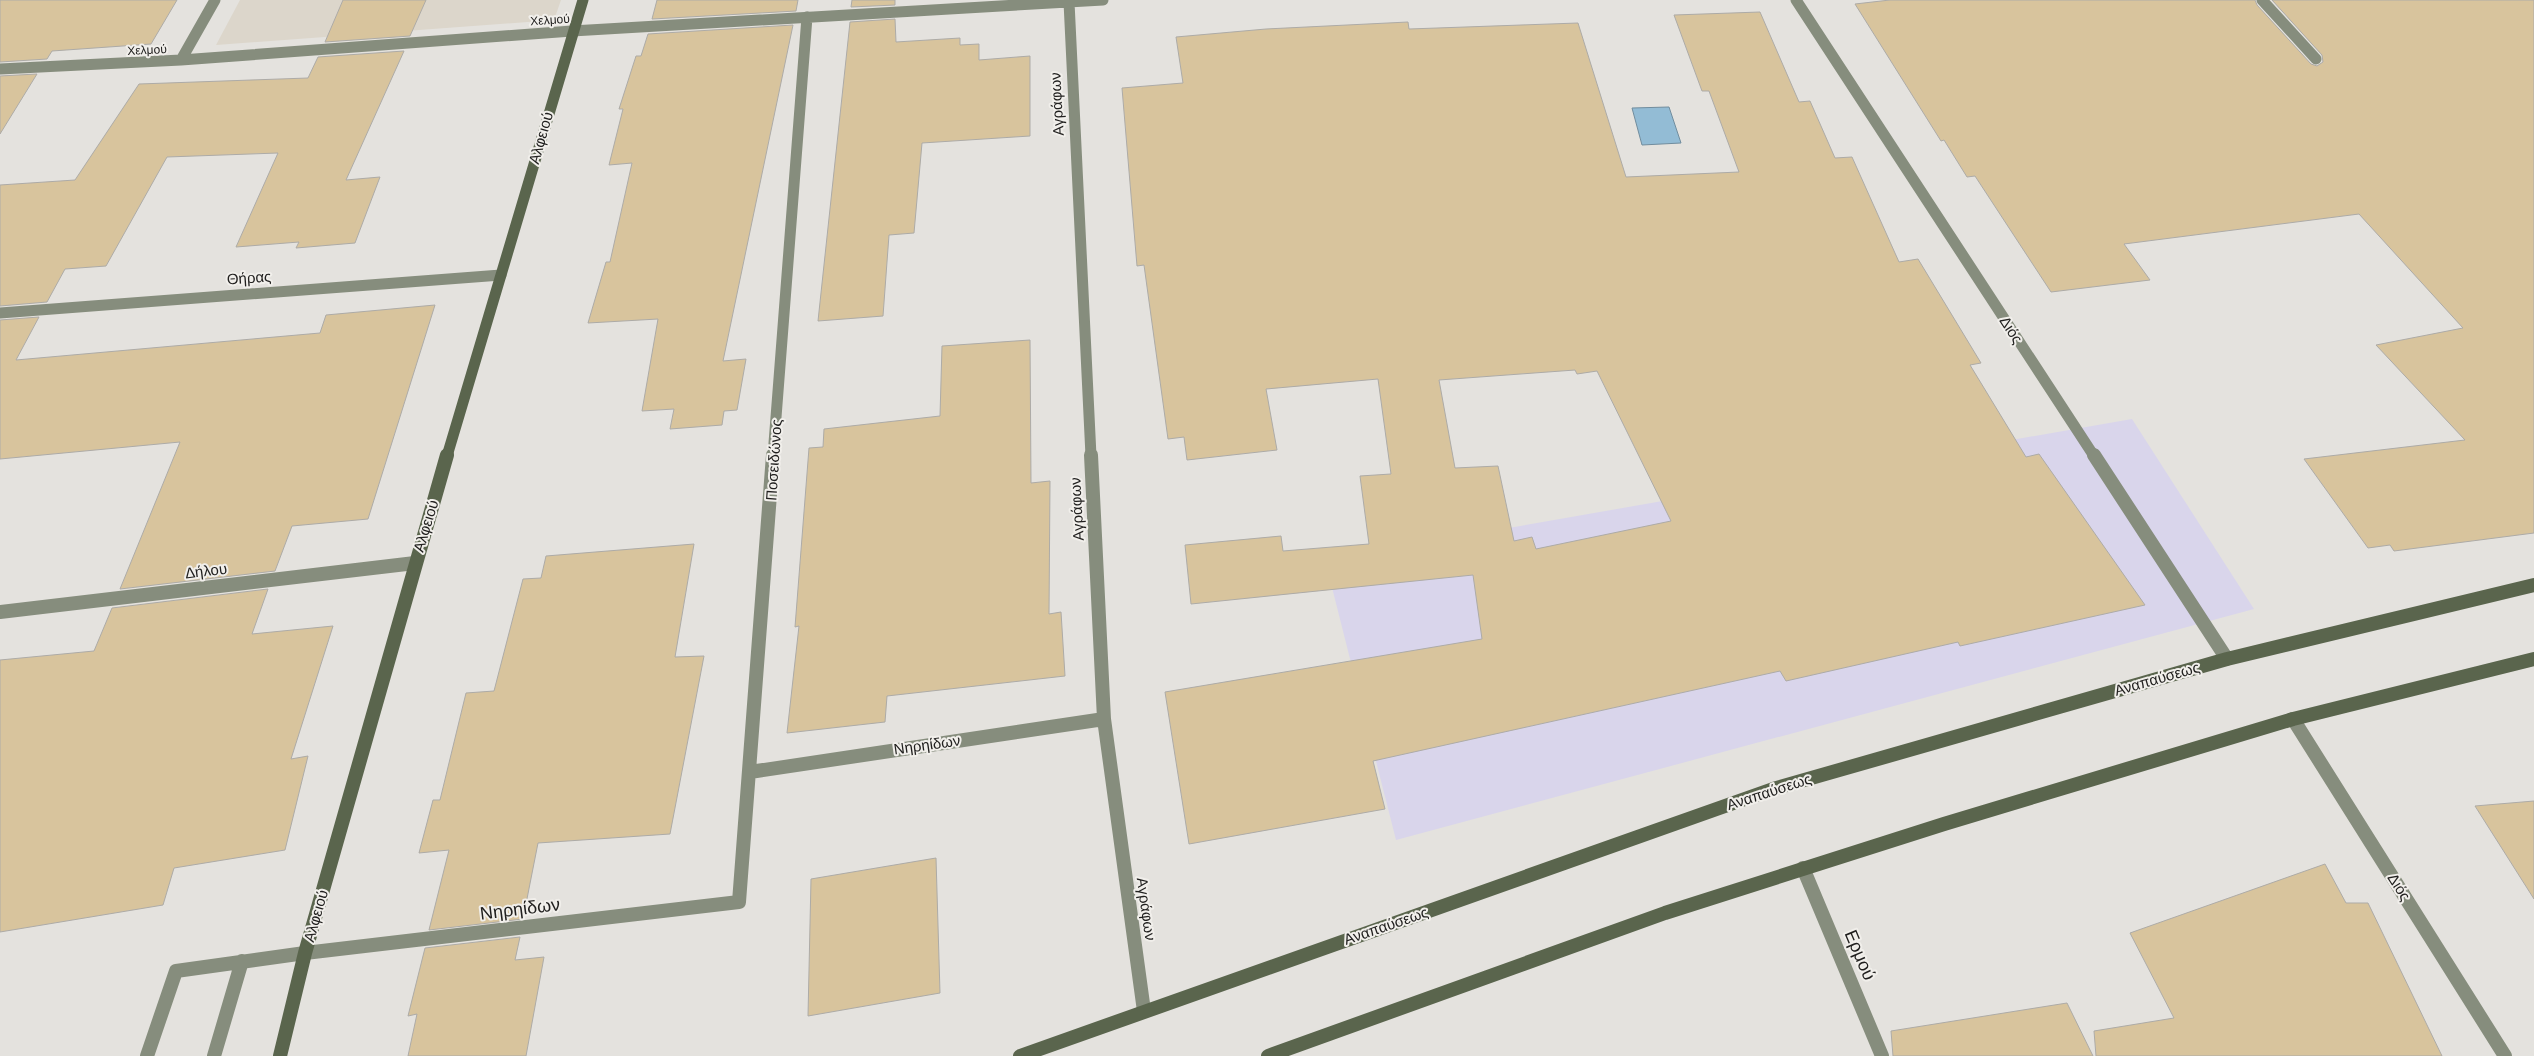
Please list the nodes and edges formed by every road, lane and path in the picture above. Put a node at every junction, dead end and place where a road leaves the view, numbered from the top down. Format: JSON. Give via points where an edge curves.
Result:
{"nodes":[{"id":1,"x":214,"y":0,"type":"edge"},
{"id":2,"x":583,"y":0,"type":"edge"},
{"id":3,"x":1103,"y":0,"type":"edge"},
{"id":4,"x":1796,"y":0,"type":"edge"},
{"id":5,"x":2262,"y":0,"type":"edge"},
{"id":6,"x":1027,"y":2,"type":"edge"},
{"id":7,"x":1069,"y":2,"type":"junction"},
{"id":8,"x":807,"y":17,"type":"junction"},
{"id":9,"x":572,"y":31,"type":"junction"},
{"id":10,"x":2316,"y":59,"type":"dead end"},
{"id":11,"x":181,"y":60,"type":"junction"},
{"id":12,"x":4,"y":69,"type":"edge"},
{"id":13,"x":501,"y":275,"type":"junction"},
{"id":14,"x":0,"y":313,"type":"edge"},
{"id":15,"x":415,"y":563,"type":"junction"},
{"id":16,"x":2534,"y":584,"type":"edge"},
{"id":17,"x":0,"y":612,"type":"edge"},
{"id":18,"x":2534,"y":658,"type":"edge"},
{"id":19,"x":2227,"y":659,"type":"junction"},
{"id":20,"x":1104,"y":719,"type":"junction"},
{"id":21,"x":2293,"y":719,"type":"junction"},
{"id":22,"x":750,"y":772,"type":"junction"},
{"id":23,"x":1803,"y":868,"type":"junction"},
{"id":24,"x":739,"y":902,"type":"joint"},
{"id":25,"x":305,"y":953,"type":"junction"},
{"id":26,"x":242,"y":961,"type":"junction"},
{"id":27,"x":1144,"y":1011,"type":"junction"},
{"id":28,"x":147,"y":1056,"type":"edge"},
{"id":29,"x":214,"y":1056,"type":"edge"},
{"id":30,"x":280,"y":1056,"type":"edge"},
{"id":31,"x":1020,"y":1056,"type":"edge"},
{"id":32,"x":1268,"y":1056,"type":"edge"},
{"id":33,"x":1882,"y":1056,"type":"edge"},
{"id":34,"x":2504,"y":1056,"type":"edge"}],
"edges":[{"from":1,"to":11,"type":"street"},
{"from":2,"to":9,"type":"main road","name":"Αλφειού"},
{"from":3,"to":7,"type":"street","name":"Χελμού"},
{"from":4,"to":19,"type":"street","name":"Διός"},
{"from":5,"to":10,"type":"street"},
{"from":6,"to":7,"type":"street","name":"Χελμού"},
{"from":6,"to":8,"type":"street","name":"Χελμού"},
{"from":7,"to":20,"type":"street","name":"Αγράφων"},
{"from":8,"to":9,"type":"street","name":"Χελμού"},
{"from":8,"to":22,"type":"street","name":"Ποσειδώνος"},
{"from":9,"to":11,"type":"street","name":"Χελμού"},
{"from":9,"to":13,"type":"main road","name":"Αλφειού"},
{"from":11,"to":12,"type":"street","name":"Χελμού"},
{"from":13,"to":14,"type":"street","name":"Θήρας"},
{"from":13,"to":15,"type":"main road","name":"Αλφειού"},
{"from":15,"to":17,"type":"street","name":"Δήλου"},
{"from":15,"to":25,"type":"main road","name":"Αλφειού"},
{"from":16,"to":19,"type":"main road","name":"Αναπαύσεως"},
{"from":18,"to":21,"type":"main road"},
{"from":19,"to":27,"type":"main road","name":"Αναπαύσεως","via":[[1773,789]]},
{"from":20,"to":22,"type":"street","name":"Νηρηίδων"},
{"from":20,"to":27,"type":"street","name":"Αγράφων"},
{"from":21,"to":23,"type":"main road"},
{"from":21,"to":34,"type":"street","name":"Διός"},
{"from":22,"to":24,"type":"street","name":"Ποσειδώνος"},
{"from":23,"to":32,"type":"main road","via":[[1665,913]]},
{"from":23,"to":33,"type":"street","name":"Ερμού"},
{"from":24,"to":25,"type":"street","name":"Νηρηίδων"},
{"from":25,"to":26,"type":"street"},
{"from":25,"to":30,"type":"main road","name":"Αλφειού"},
{"from":26,"to":28,"type":"street","via":[[176,971]]},
{"from":26,"to":29,"type":"street"},
{"from":27,"to":31,"type":"main road","name":"Αναπαύσεως"}]}
